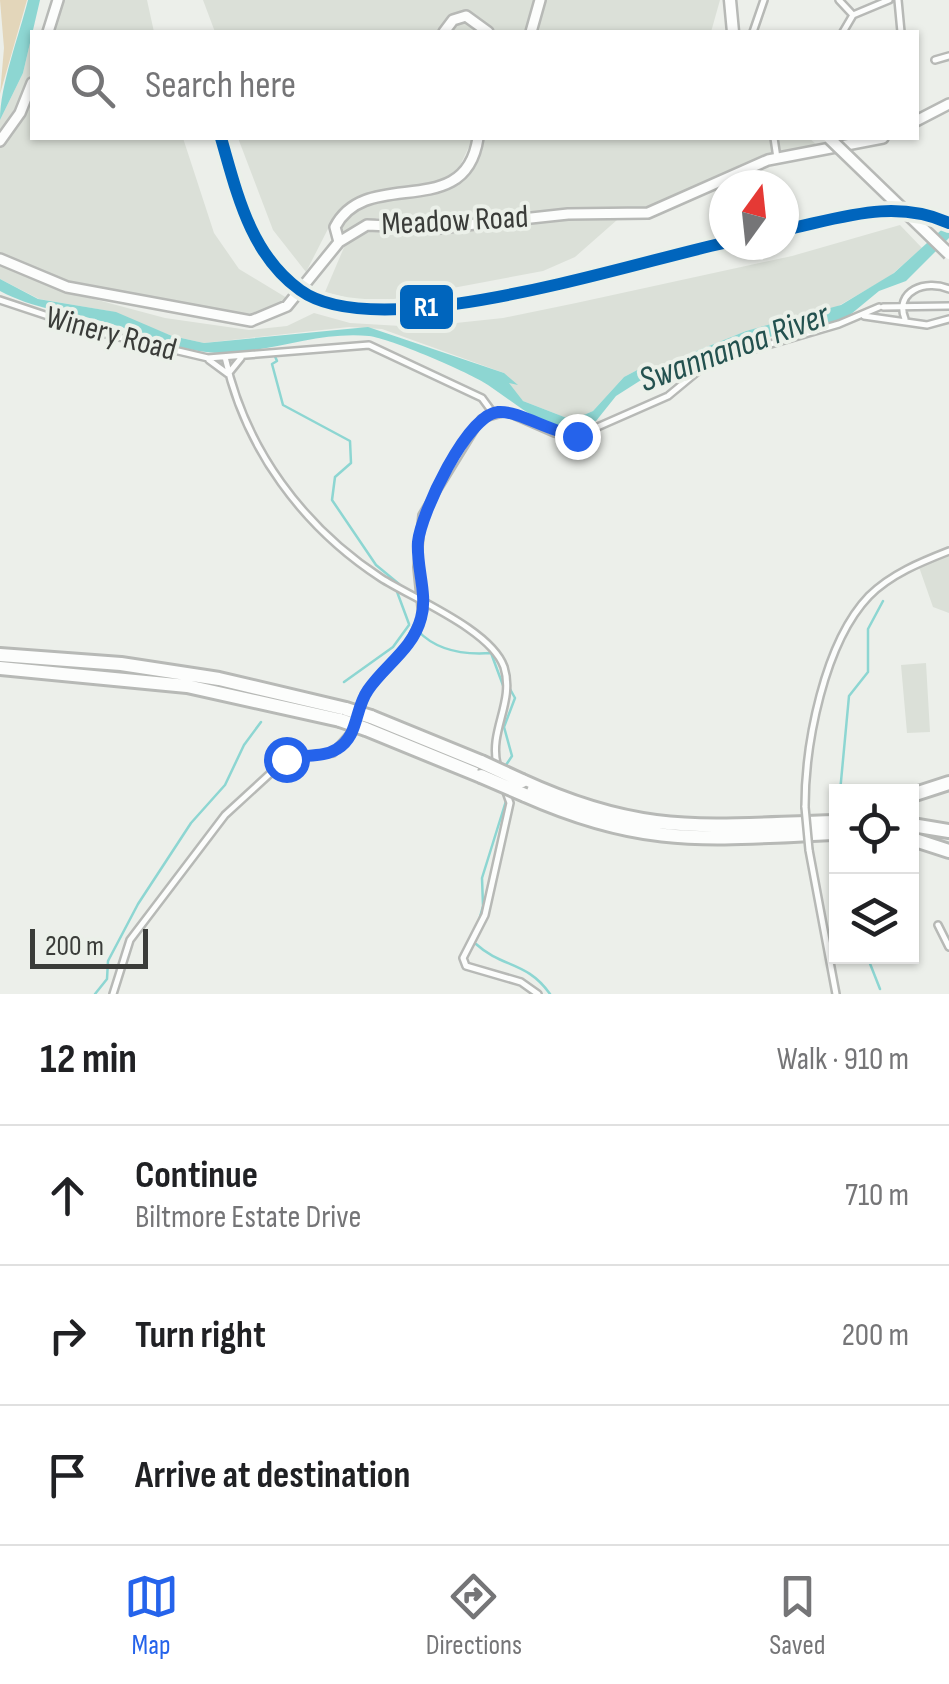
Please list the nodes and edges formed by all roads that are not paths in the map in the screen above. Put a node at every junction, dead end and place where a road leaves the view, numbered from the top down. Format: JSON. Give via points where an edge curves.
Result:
{"nodes":[{"id":1,"x":58,"y":0,"type":"edge"},
{"id":2,"x":540,"y":0,"type":"edge"},
{"id":3,"x":730,"y":0,"type":"edge"},
{"id":4,"x":764,"y":0,"type":"edge"},
{"id":5,"x":839,"y":0,"type":"edge"},
{"id":6,"x":889,"y":0,"type":"edge"},
{"id":7,"x":898,"y":0,"type":"edge"},
{"id":8,"x":853,"y":15,"type":"junction"},
{"id":9,"x":49,"y":30,"type":"edge"},
{"id":10,"x":446,"y":30,"type":"edge"},
{"id":11,"x":485,"y":30,"type":"edge"},
{"id":12,"x":532,"y":30,"type":"edge"},
{"id":13,"x":732,"y":30,"type":"edge"},
{"id":14,"x":754,"y":30,"type":"edge"},
{"id":15,"x":844,"y":30,"type":"edge"},
{"id":16,"x":901,"y":30,"type":"edge"},
{"id":17,"x":949,"y":56,"type":"edge"},
{"id":18,"x":935,"y":60,"type":"dead end"},
{"id":19,"x":30,"y":88,"type":"edge"},
{"id":20,"x":949,"y":104,"type":"edge"},
{"id":21,"x":919,"y":119,"type":"edge"},
{"id":22,"x":477,"y":140,"type":"edge"},
{"id":23,"x":774,"y":140,"type":"edge"},
{"id":24,"x":831,"y":140,"type":"edge"},
{"id":25,"x":872,"y":140,"type":"edge"},
{"id":26,"x":0,"y":141,"type":"edge"},
{"id":27,"x":778,"y":158,"type":"junction"},
{"id":28,"x":339,"y":242,"type":"junction"},
{"id":29,"x":949,"y":254,"type":"edge"},
{"id":30,"x":0,"y":259,"type":"edge"},
{"id":31,"x":949,"y":289,"type":"edge"},
{"id":32,"x":0,"y":300,"type":"edge"},
{"id":33,"x":949,"y":306,"type":"edge"},
{"id":34,"x":902,"y":307,"type":"junction"},
{"id":35,"x":861,"y":316,"type":"junction"},
{"id":36,"x":949,"y":319,"type":"edge"},
{"id":37,"x":907,"y":321,"type":"junction"},
{"id":38,"x":244,"y":356,"type":"junction"},
{"id":39,"x":208,"y":358,"type":"junction"},
{"id":40,"x":225,"y":358,"type":"junction"},
{"id":41,"x":228,"y":374,"type":"junction"},
{"id":42,"x":493,"y":412,"type":"junction"},
{"id":43,"x":949,"y":551,"type":"edge"},
{"id":44,"x":418,"y":582,"type":"junction"},
{"id":45,"x":405,"y":592,"type":"junction"},
{"id":46,"x":423,"y":602,"type":"junction"},
{"id":47,"x":0,"y":655,"type":"edge"},
{"id":48,"x":0,"y":668,"type":"edge"},
{"id":49,"x":343,"y":714,"type":"junction"},
{"id":50,"x":949,"y":783,"type":"edge"},
{"id":51,"x":524,"y":788,"type":"junction"},
{"id":52,"x":919,"y":793,"type":"edge"},
{"id":53,"x":829,"y":820,"type":"edge"},
{"id":54,"x":919,"y":826,"type":"edge"},
{"id":55,"x":949,"y":831,"type":"edge"},
{"id":56,"x":829,"y":834,"type":"edge"},
{"id":57,"x":919,"y":839,"type":"edge"},
{"id":58,"x":919,"y":840,"type":"edge"},
{"id":59,"x":949,"y":843,"type":"edge"},
{"id":60,"x":949,"y":851,"type":"edge"},
{"id":61,"x":949,"y":933,"type":"edge"},
{"id":62,"x":949,"y":947,"type":"edge"},
{"id":63,"x":113,"y":994,"type":"edge"},
{"id":64,"x":538,"y":994,"type":"edge"},
{"id":65,"x":836,"y":994,"type":"edge"}],
"edges":[{"from":1,"to":9,"type":"main road"},
{"from":2,"to":12,"type":"main road"},
{"from":3,"to":13,"type":"main road"},
{"from":4,"to":14,"type":"street"},
{"from":5,"to":8,"type":"street"},
{"from":6,"to":8,"type":"street"},
{"from":7,"to":16,"type":"street"},
{"from":8,"to":15,"type":"street"},
{"from":10,"to":11,"type":"main road","via":[[466,16]]},
{"from":17,"to":18,"type":"street"},
{"from":19,"to":26,"type":"main road"},
{"from":20,"to":21,"type":"main road"},
{"from":22,"to":28,"type":"main road","via":[[465,170],[450,184],[351,207],[335,226]]},
{"from":23,"to":27,"type":"street"},
{"from":24,"to":29,"type":"main road","bridge":true},
{"from":25,"to":27,"type":"main road","name":"Meadow Road"},
{"from":27,"to":28,"type":"main road","name":"Meadow Road","via":[[648,213],[439,228],[378,223]]},
{"from":28,"to":30,"type":"main road","name":"Meadow Road","via":[[287,306],[262,319],[231,320],[67,288]]},
{"from":31,"to":34,"type":"street","via":[[926,284],[906,295]]},
{"from":32,"to":39,"type":"street","name":"Winery Road"},
{"from":33,"to":34,"type":"street"},
{"from":34,"to":35,"type":"street","name":"Winery Road"},
{"from":34,"to":37,"type":"street"},
{"from":35,"to":37,"type":"street"},
{"from":35,"to":42,"type":"street","name":"Winery Road","via":[[709,362],[668,396],[577,436]]},
{"from":36,"to":37,"type":"street"},
{"from":38,"to":40,"type":"street","name":"Winery Road"},
{"from":38,"to":41,"type":"street"},
{"from":38,"to":42,"type":"street","name":"Winery Road","via":[[369,345],[482,398]]},
{"from":39,"to":40,"type":"street","name":"Winery Road"},
{"from":39,"to":41,"type":"street"},
{"from":40,"to":41,"type":"street"},
{"from":41,"to":45,"type":"street","via":[[257,447],[291,497],[346,553]]},
{"from":42,"to":44,"type":"street","via":[[472,428],[427,504]]},
{"from":43,"to":65,"type":"street","bridge":true,"via":[[882,585],[848,624],[811,734],[809,850]]},
{"from":44,"to":45,"type":"street"},
{"from":44,"to":46,"type":"street"},
{"from":45,"to":46,"type":"street"},
{"from":46,"to":63,"type":"street","via":[[408,645],[366,692],[345,744],[286,759],[225,815],[130,940]]},
{"from":46,"to":64,"type":"street","via":[[494,649],[507,686],[495,740],[510,802],[485,915],[463,958],[466,966],[521,982]]},
{"from":47,"to":49,"type":"highway","via":[[219,679]]},
{"from":48,"to":49,"type":"highway","via":[[187,686]]},
{"from":49,"to":51,"type":"highway","bridge":true},
{"from":50,"to":52,"type":"highway"},
{"from":51,"to":53,"type":"highway","via":[[649,824],[702,828]]},
{"from":51,"to":56,"type":"highway","via":[[594,824],[655,836]]},
{"from":54,"to":55,"type":"highway"},
{"from":57,"to":59,"type":"highway"},
{"from":58,"to":60,"type":"highway"},
{"from":61,"to":62,"type":"street","via":[[938,925]]}]}
